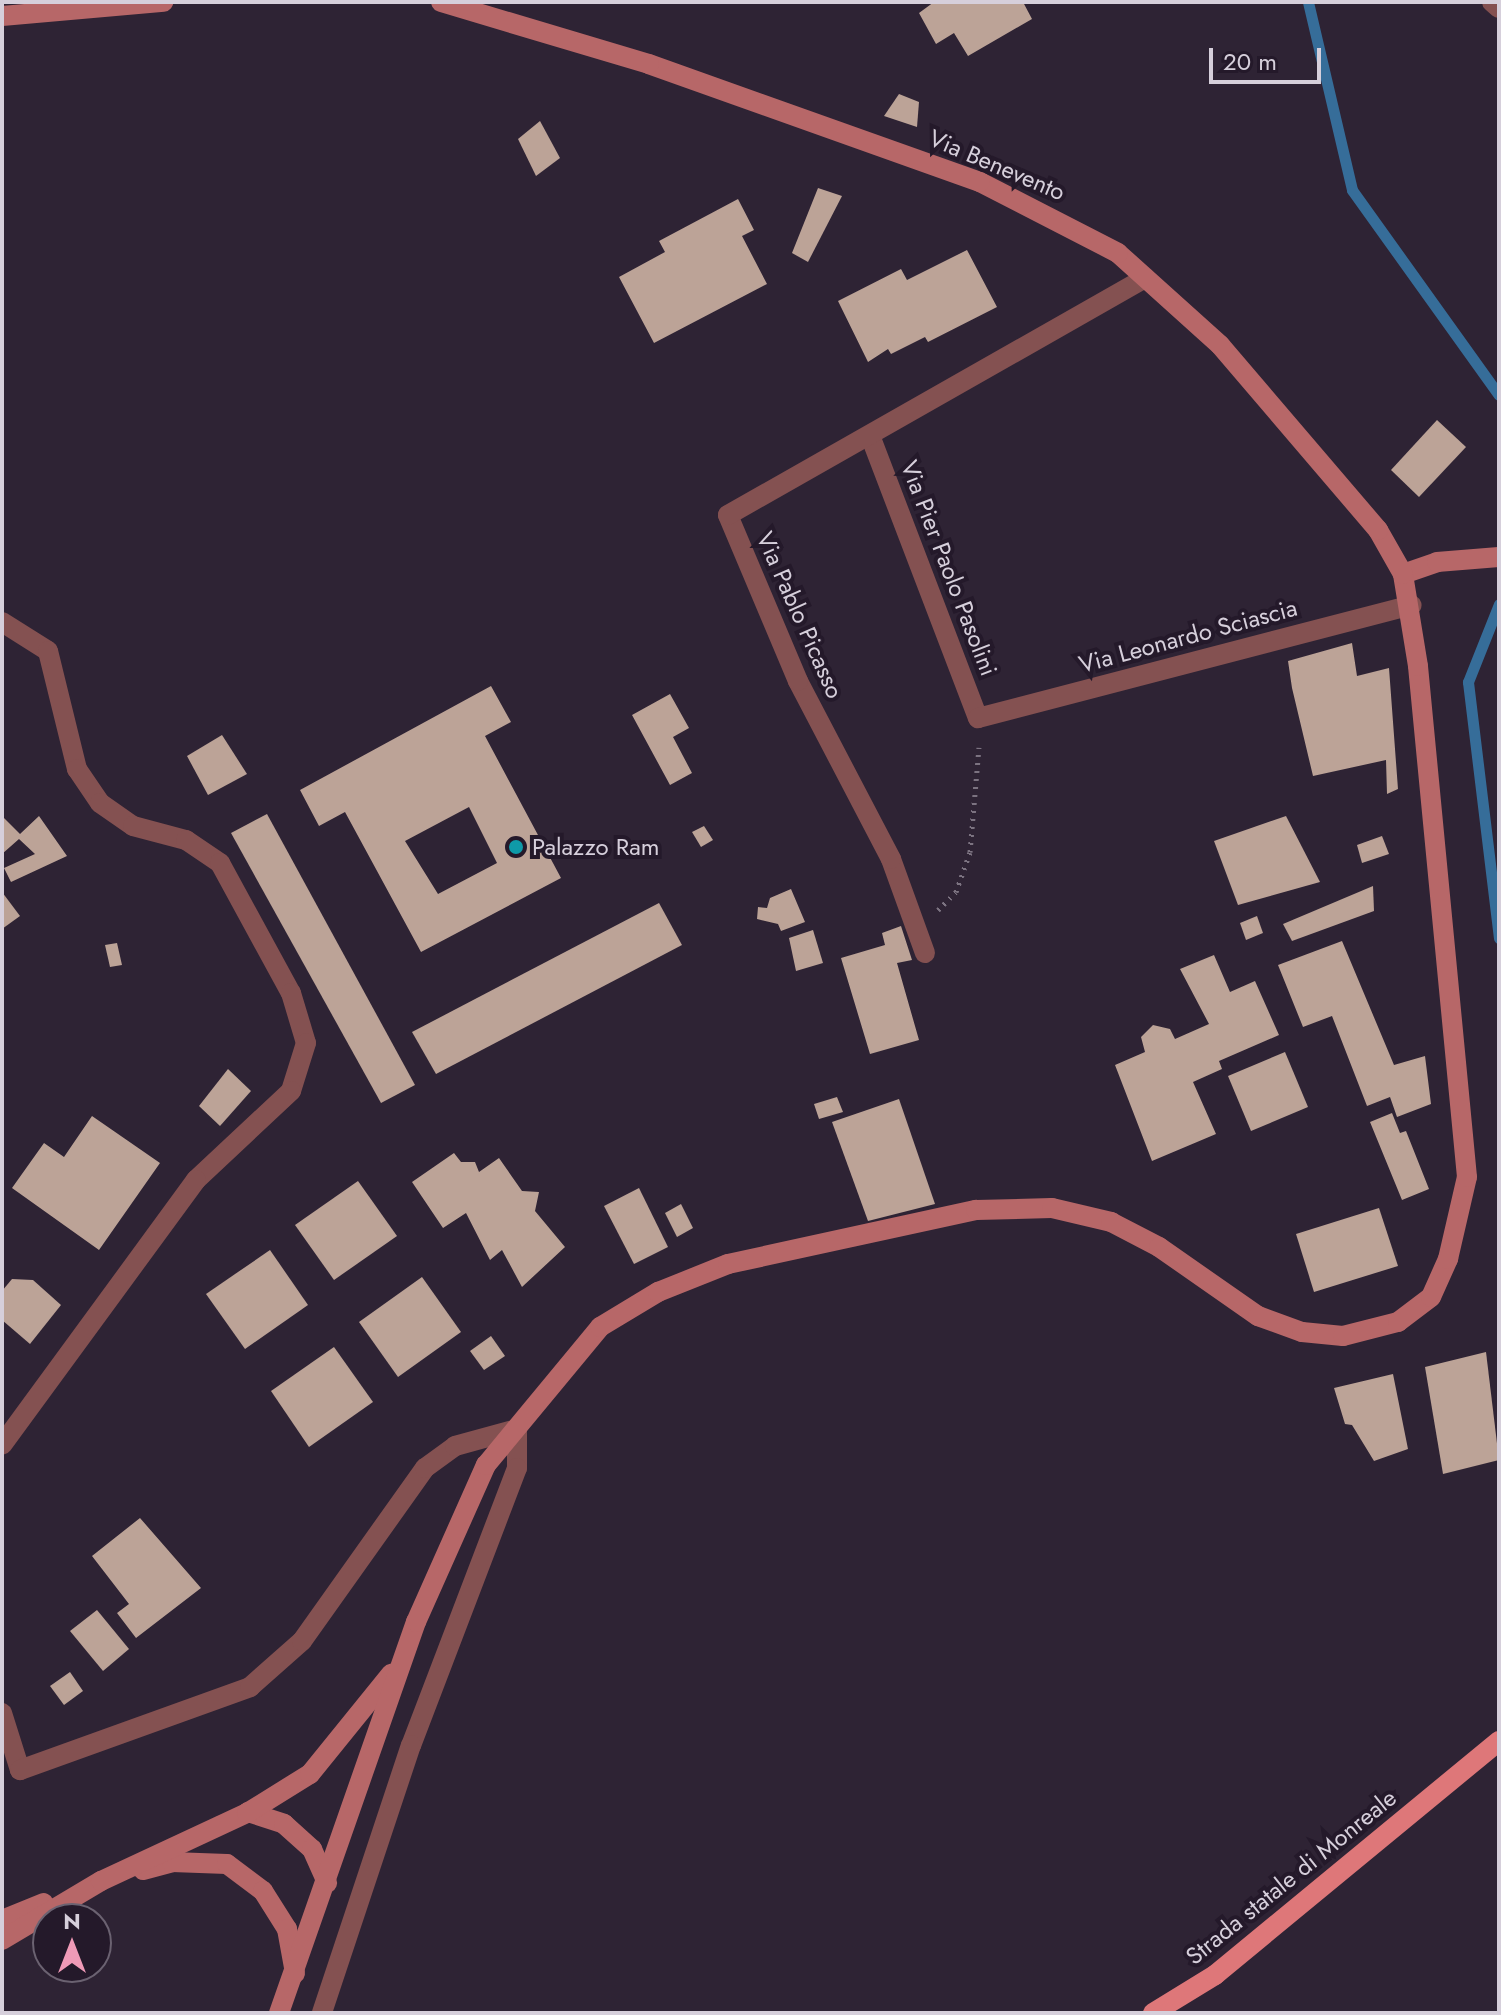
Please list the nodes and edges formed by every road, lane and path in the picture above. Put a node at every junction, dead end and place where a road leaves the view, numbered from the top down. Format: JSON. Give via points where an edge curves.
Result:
{"nodes":[{"id":1,"x":163,"y":2,"type":"edge"},
{"id":2,"x":441,"y":2,"type":"edge"},
{"id":3,"x":1492,"y":2,"type":"edge"},
{"id":4,"x":1499,"y":8,"type":"edge"},
{"id":5,"x":2,"y":16,"type":"edge"},
{"id":6,"x":1145,"y":278,"type":"junction"},
{"id":7,"x":871,"y":438,"type":"junction"},
{"id":8,"x":1497,"y":556,"type":"edge"},
{"id":9,"x":1403,"y":574,"type":"junction"},
{"id":10,"x":1411,"y":605,"type":"junction"},
{"id":11,"x":2,"y":622,"type":"edge"},
{"id":12,"x":978,"y":718,"type":"junction"},
{"id":13,"x":914,"y":924,"type":"junction"},
{"id":14,"x":925,"y":953,"type":"dead end"},
{"id":15,"x":517,"y":1429,"type":"junction"},
{"id":16,"x":2,"y":1445,"type":"edge"},
{"id":17,"x":403,"y":1658,"type":"junction"},
{"id":18,"x":2,"y":1713,"type":"edge"},
{"id":19,"x":1499,"y":1741,"type":"edge"},
{"id":20,"x":248,"y":1812,"type":"junction"},
{"id":21,"x":101,"y":1881,"type":"junction"},
{"id":22,"x":327,"y":1883,"type":"junction"},
{"id":23,"x":2,"y":1920,"type":"edge"},
{"id":24,"x":2,"y":1940,"type":"edge"},
{"id":25,"x":295,"y":1973,"type":"junction"},
{"id":26,"x":279,"y":2013,"type":"edge"},
{"id":27,"x":322,"y":2013,"type":"edge"},
{"id":28,"x":1153,"y":2013,"type":"edge"}],
"edges":[{"from":1,"to":5,"type":"main road"},
{"from":2,"to":6,"type":"main road","name":"Via Benevento","via":[[649,64],[980,182],[1053,215]]},
{"from":3,"to":4,"type":"street"},
{"from":6,"to":7,"type":"street","name":"Via Pablo Picasso"},
{"from":6,"to":9,"type":"main road","name":"Via Benevento","via":[[1230,356],[1378,530]]},
{"from":7,"to":12,"type":"street","name":"Via Pier Paolo Pasolini"},
{"from":7,"to":13,"type":"street","name":"Via Pablo Picasso","via":[[728,515],[798,681],[891,859]]},
{"from":8,"to":9,"type":"main road","via":[[1437,562]]},
{"from":9,"to":10,"type":"main road","name":"Via Benevento"},
{"from":10,"to":12,"type":"street","name":"Via Leonardo Sciascia"},
{"from":10,"to":15,"type":"main road","name":"Via Benevento","via":[[1467,1177],[1448,1259],[1431,1297],[1398,1322],[1343,1336],[1302,1332],[1258,1316],[1159,1247],[1111,1222],[1052,1208],[976,1210],[728,1264],[658,1292],[600,1327]]},
{"from":11,"to":16,"type":"street","via":[[48,651],[77,769],[100,803],[133,826],[186,840],[220,863],[291,993],[306,1043],[291,1091],[196,1180]]},
{"from":12,"to":13,"type":"path","via":[[979,792],[970,852],[956,892],[930,919]]},
{"from":13,"to":14,"type":"street","name":"Via Pablo Picasso"},
{"from":15,"to":17,"type":"main road","name":"Via Benevento","via":[[486,1465]]},
{"from":15,"to":18,"type":"street","via":[[455,1446],[425,1468],[302,1641],[250,1687],[20,1770]]},
{"from":15,"to":27,"type":"street","via":[[517,1468],[411,1745]]},
{"from":17,"to":20,"type":"main road","via":[[348,1734],[310,1774]]},
{"from":17,"to":22,"type":"main road"},
{"from":19,"to":28,"type":"main road","name":"Strada statale di Monreale","via":[[1215,1975]]},
{"from":20,"to":21,"type":"main road"},
{"from":20,"to":22,"type":"main road","via":[[293,1832],[312,1849]]},
{"from":21,"to":23,"type":"main road"},
{"from":21,"to":24,"type":"main road"},
{"from":21,"to":25,"type":"main road","via":[[172,1862],[227,1864],[263,1891],[287,1929]]},
{"from":22,"to":25,"type":"main road"},
{"from":25,"to":26,"type":"main road"}]}
